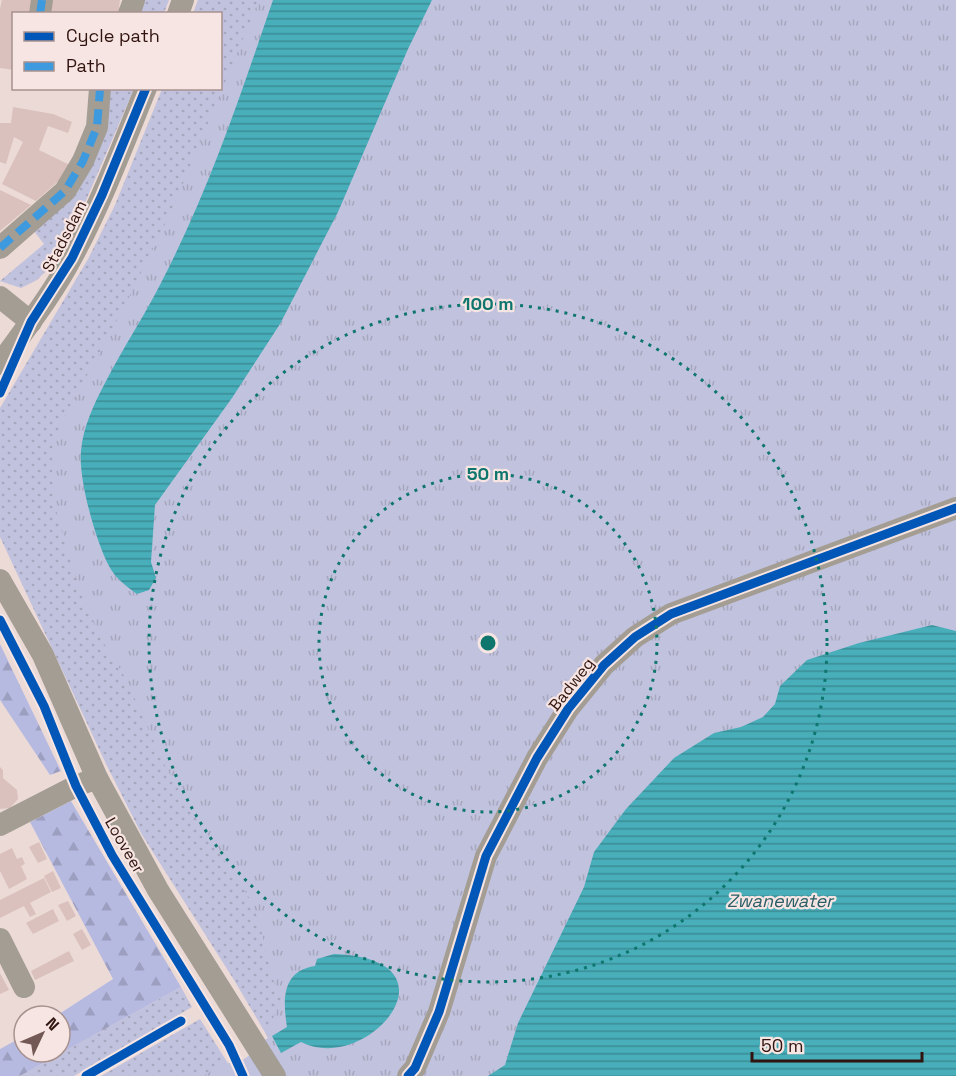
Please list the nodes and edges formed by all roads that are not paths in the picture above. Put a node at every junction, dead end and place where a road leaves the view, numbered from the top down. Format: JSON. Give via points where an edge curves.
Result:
{"nodes":[{"id":1,"x":100,"y":90,"type":"edge"},
{"id":2,"x":145,"y":90,"type":"edge"},
{"id":3,"x":0,"y":248,"type":"edge"},
{"id":4,"x":0,"y":297,"type":"edge"},
{"id":5,"x":31,"y":322,"type":"junction"},
{"id":6,"x":0,"y":364,"type":"edge"},
{"id":7,"x":956,"y":508,"type":"edge"},
{"id":8,"x":0,"y":580,"type":"edge"},
{"id":9,"x":97,"y":778,"type":"junction"},
{"id":10,"x":0,"y":825,"type":"edge"},
{"id":11,"x":0,"y":939,"type":"edge"},
{"id":12,"x":24,"y":987,"type":"dead end"},
{"id":13,"x":275,"y":1076,"type":"edge"},
{"id":14,"x":408,"y":1076,"type":"edge"}],
"edges":[{"from":1,"to":3,"type":"street","via":[[97,127],[65,191]]},
{"from":2,"to":5,"type":"street","name":"Stadsdam","via":[[72,258]]},
{"from":4,"to":5,"type":"street"},
{"from":5,"to":6,"type":"street","name":"Stadsdam"},
{"from":7,"to":14,"type":"street","name":"Badweg","via":[[671,614],[635,637],[604,665],[568,709],[537,758],[486,856],[439,1012]]},
{"from":8,"to":9,"type":"street","name":"Looveer","via":[[43,655]]},
{"from":9,"to":10,"type":"street"},
{"from":9,"to":13,"type":"street","name":"Looveer","via":[[158,890]]},
{"from":11,"to":12,"type":"street"}]}
